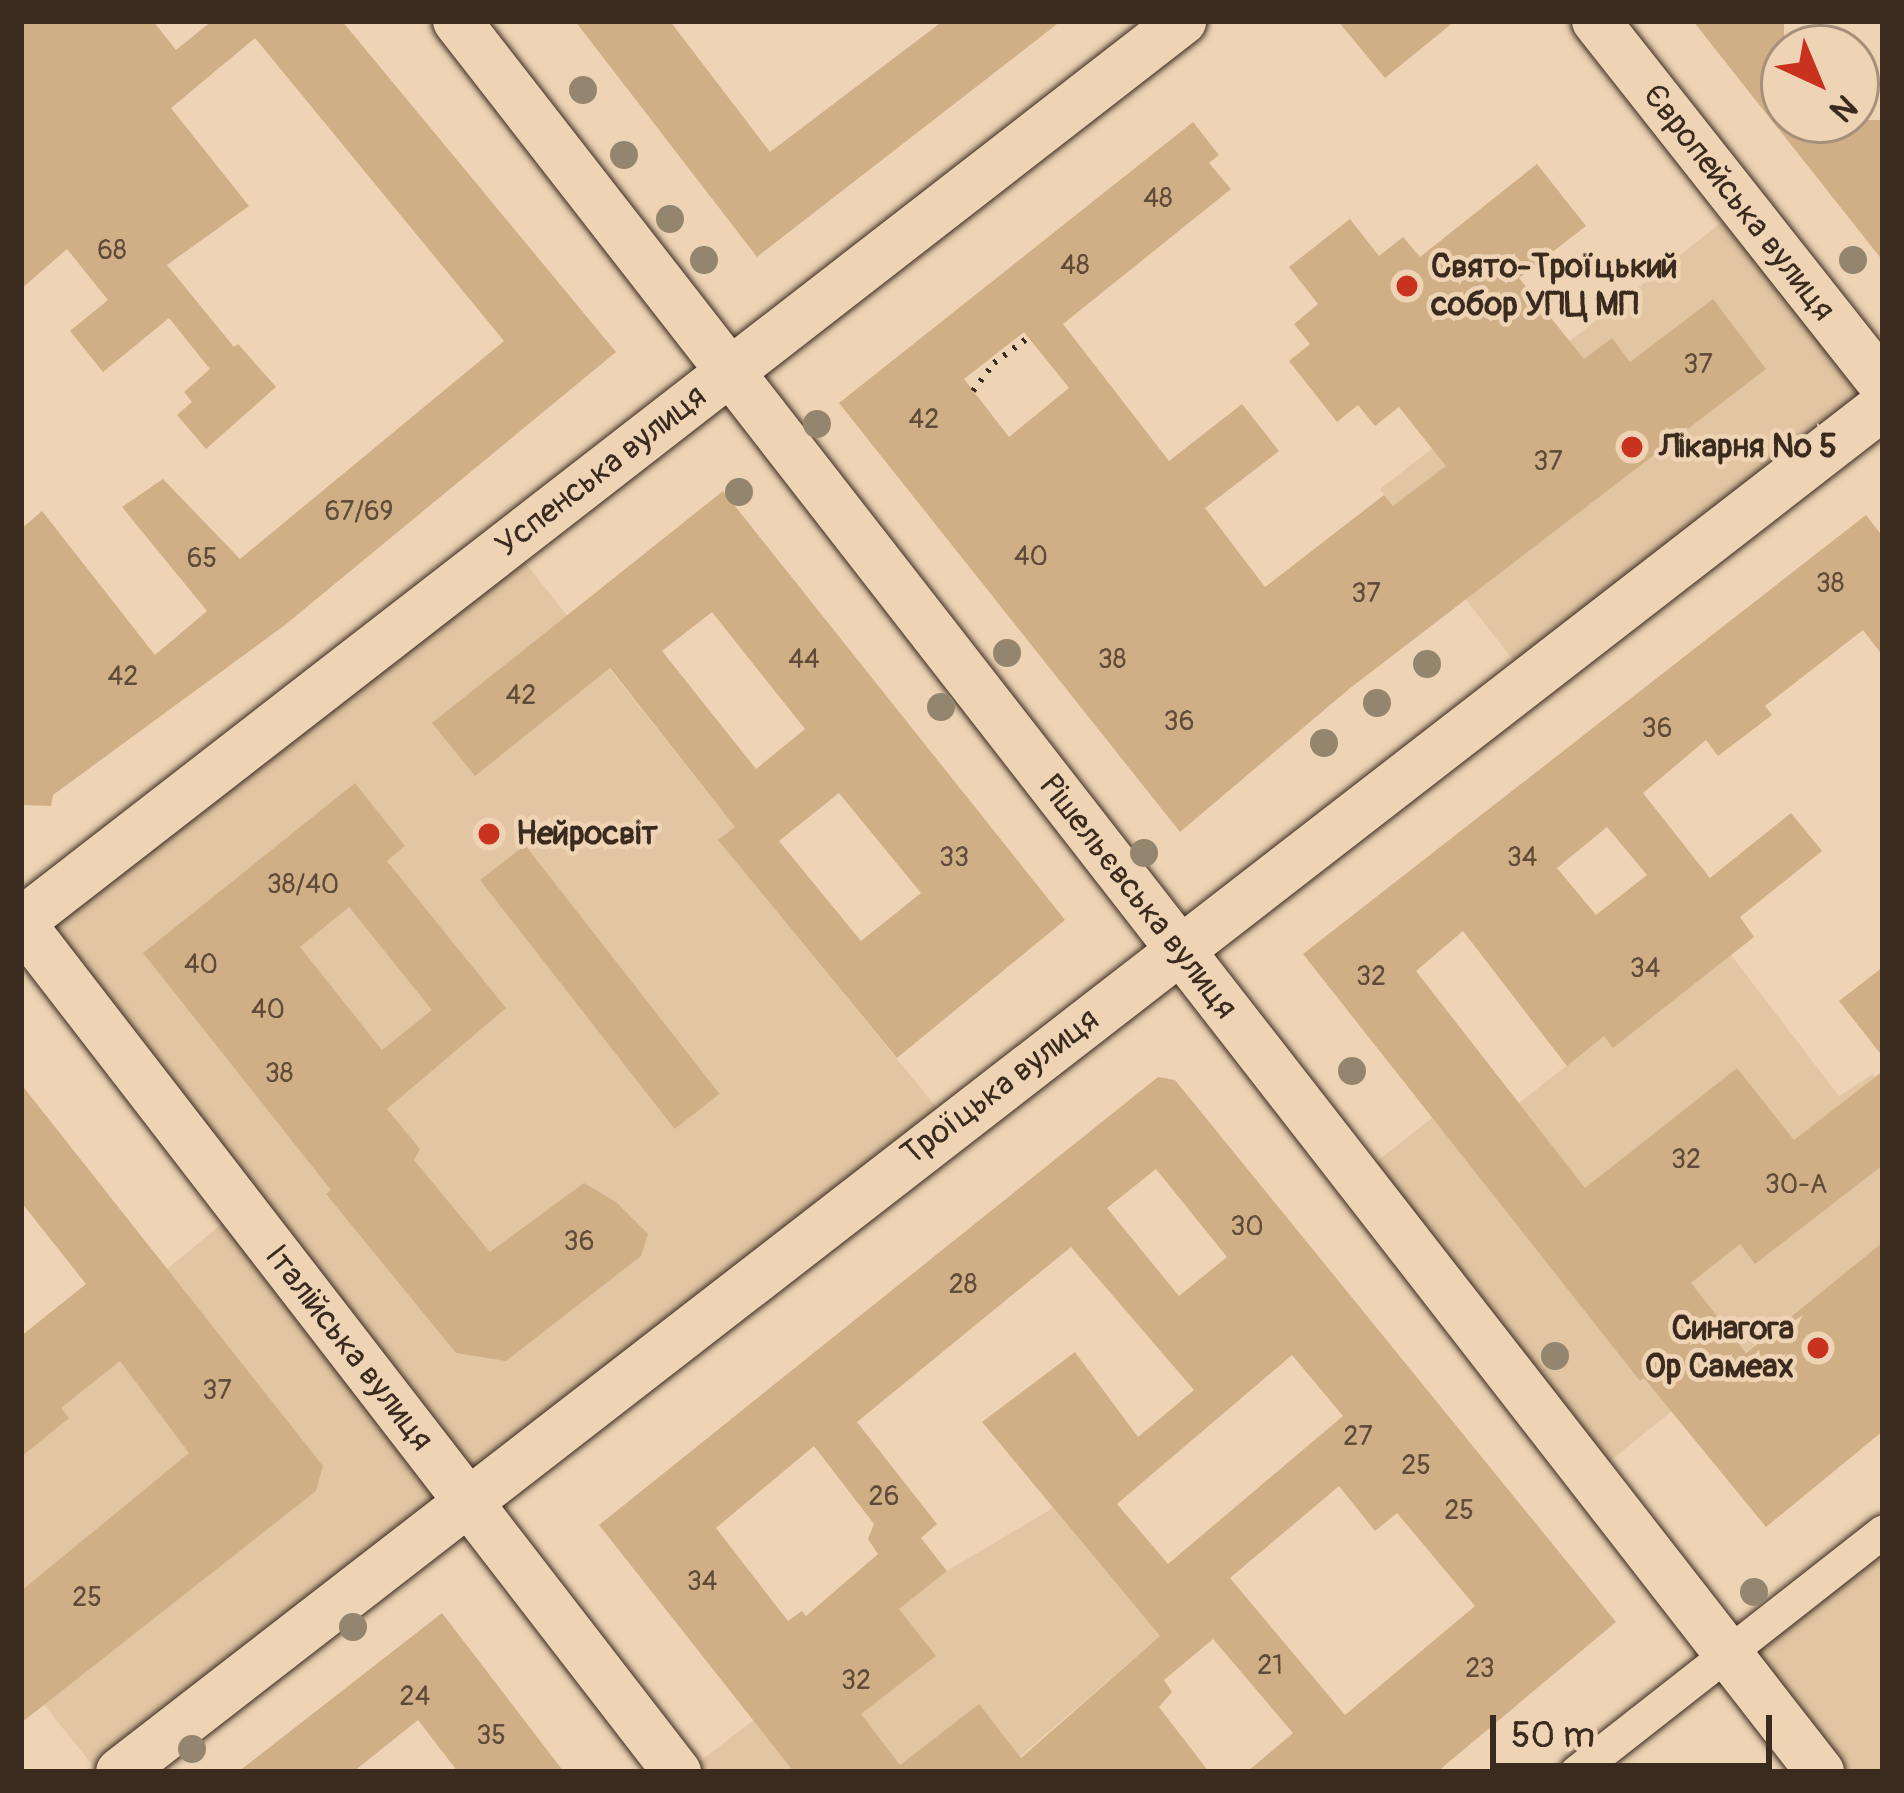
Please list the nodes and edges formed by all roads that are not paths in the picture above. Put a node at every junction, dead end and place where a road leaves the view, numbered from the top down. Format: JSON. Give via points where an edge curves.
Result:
{"nodes":[{"id":1,"x":457,"y":21,"type":"edge"},
{"id":2,"x":1181,"y":21,"type":"edge"},
{"id":3,"x":1596,"y":21,"type":"edge"},
{"id":4,"x":730,"y":372,"type":"junction"},
{"id":5,"x":1883,"y":385,"type":"edge"},
{"id":6,"x":1883,"y":406,"type":"edge"},
{"id":7,"x":21,"y":922,"type":"edge"},
{"id":8,"x":1180,"y":950,"type":"junction"},
{"id":9,"x":466,"y":1499,"type":"junction"},
{"id":10,"x":1883,"y":1531,"type":"edge"},
{"id":11,"x":1727,"y":1653,"type":"junction"},
{"id":12,"x":119,"y":1772,"type":"edge"},
{"id":13,"x":677,"y":1772,"type":"edge"},
{"id":14,"x":1576,"y":1772,"type":"edge"},
{"id":15,"x":1820,"y":1772,"type":"edge"}],
"edges":[{"from":1,"to":4,"type":"main road","name":"Рішельєвська вулиця"},
{"from":2,"to":4,"type":"main road","name":"Успенська вулиця"},
{"from":3,"to":5,"type":"main road","name":"Європейська вулиця"},
{"from":4,"to":7,"type":"main road","name":"Успенська вулиця"},
{"from":4,"to":8,"type":"main road","name":"Рішельєвська вулиця"},
{"from":6,"to":8,"type":"main road","name":"Троїцька вулиця"},
{"from":7,"to":9,"type":"main road","name":"Італійська вулиця"},
{"from":8,"to":9,"type":"main road","name":"Троїцька вулиця"},
{"from":8,"to":11,"type":"main road","name":"Рішельєвська вулиця"},
{"from":9,"to":12,"type":"main road","name":"Троїцька вулиця"},
{"from":9,"to":13,"type":"main road","name":"Італійська вулиця"},
{"from":10,"to":11,"type":"street"},
{"from":11,"to":14,"type":"street"},
{"from":11,"to":15,"type":"main road","name":"Рішельєвська вулиця"}]}
